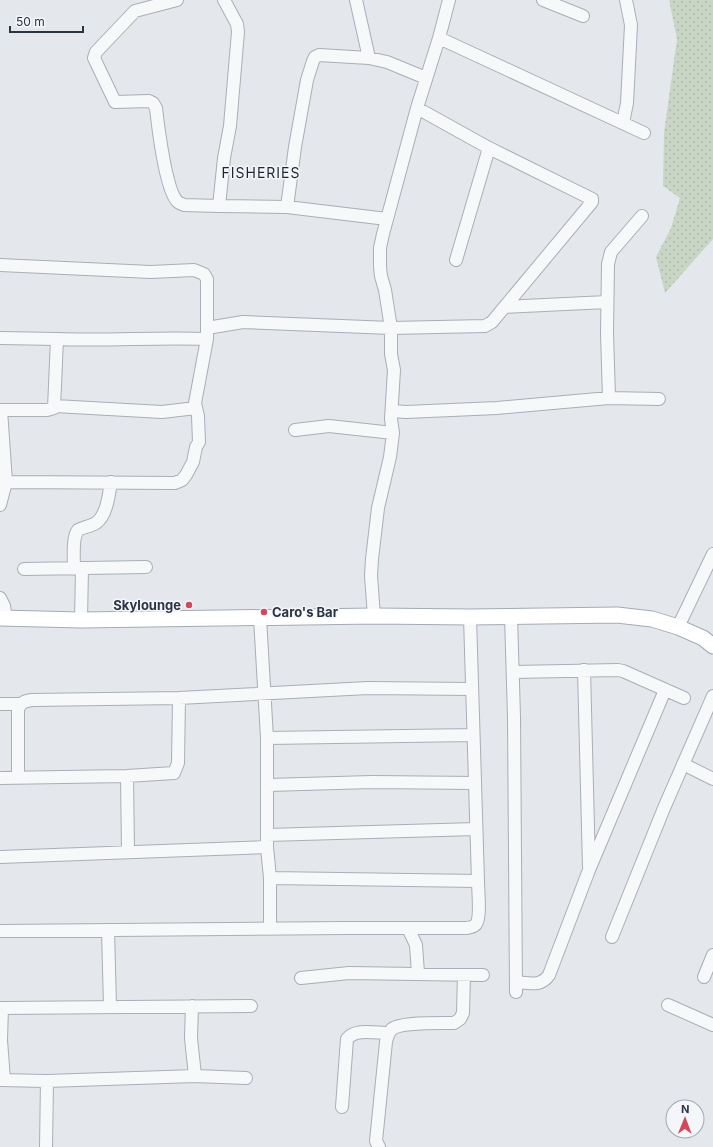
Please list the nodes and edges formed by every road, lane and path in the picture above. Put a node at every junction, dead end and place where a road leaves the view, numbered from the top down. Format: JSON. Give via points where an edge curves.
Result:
{"nodes":[{"id":1,"x":177,"y":0,"type":"edge"},
{"id":2,"x":224,"y":0,"type":"edge"},
{"id":3,"x":356,"y":0,"type":"edge"},
{"id":4,"x":449,"y":0,"type":"edge"},
{"id":5,"x":626,"y":0,"type":"edge"},
{"id":6,"x":546,"y":1,"type":"edge"},
{"id":7,"x":583,"y":16,"type":"dead end"},
{"id":8,"x":439,"y":38,"type":"junction"},
{"id":9,"x":369,"y":58,"type":"junction"},
{"id":10,"x":426,"y":78,"type":"junction"},
{"id":11,"x":417,"y":108,"type":"junction"},
{"id":12,"x":623,"y":123,"type":"junction"},
{"id":13,"x":644,"y":133,"type":"dead end"},
{"id":14,"x":489,"y":148,"type":"junction"},
{"id":15,"x":219,"y":206,"type":"junction"},
{"id":16,"x":287,"y":207,"type":"junction"},
{"id":17,"x":642,"y":216,"type":"dead end"},
{"id":18,"x":387,"y":219,"type":"junction"},
{"id":19,"x":456,"y":260,"type":"dead end"},
{"id":20,"x":0,"y":265,"type":"edge"},
{"id":21,"x":608,"y":302,"type":"junction"},
{"id":22,"x":505,"y":307,"type":"junction"},
{"id":23,"x":391,"y":328,"type":"junction"},
{"id":24,"x":207,"y":334,"type":"junction"},
{"id":25,"x":0,"y":338,"type":"edge"},
{"id":26,"x":57,"y":339,"type":"junction"},
{"id":27,"x":609,"y":398,"type":"junction"},
{"id":28,"x":659,"y":399,"type":"dead end"},
{"id":29,"x":55,"y":406,"type":"junction"},
{"id":30,"x":196,"y":408,"type":"junction"},
{"id":31,"x":0,"y":410,"type":"edge"},
{"id":32,"x":392,"y":411,"type":"junction"},
{"id":33,"x":295,"y":430,"type":"dead end"},
{"id":34,"x":393,"y":433,"type":"junction"},
{"id":35,"x":6,"y":482,"type":"junction"},
{"id":36,"x":110,"y":482,"type":"junction"},
{"id":37,"x":0,"y":505,"type":"edge"},
{"id":38,"x":713,"y":554,"type":"edge"},
{"id":39,"x":146,"y":567,"type":"dead end"},
{"id":40,"x":78,"y":568,"type":"junction"},
{"id":41,"x":24,"y":569,"type":"dead end"},
{"id":42,"x":0,"y":598,"type":"edge"},
{"id":43,"x":374,"y":616,"type":"junction"},
{"id":44,"x":511,"y":616,"type":"junction"},
{"id":45,"x":470,"y":617,"type":"junction"},
{"id":46,"x":3,"y":618,"type":"edge"},
{"id":47,"x":260,"y":618,"type":"junction"},
{"id":48,"x":81,"y":620,"type":"junction"},
{"id":49,"x":678,"y":627,"type":"junction"},
{"id":50,"x":713,"y":646,"type":"edge"},
{"id":51,"x":584,"y":670,"type":"junction"},
{"id":52,"x":513,"y":672,"type":"junction"},
{"id":53,"x":471,"y":689,"type":"junction"},
{"id":54,"x":665,"y":690,"type":"junction"},
{"id":55,"x":264,"y":694,"type":"junction"},
{"id":56,"x":713,"y":696,"type":"edge"},
{"id":57,"x":179,"y":698,"type":"junction"},
{"id":58,"x":684,"y":698,"type":"dead end"},
{"id":59,"x":0,"y":704,"type":"edge"},
{"id":60,"x":20,"y":704,"type":"junction"},
{"id":61,"x":473,"y":735,"type":"junction"},
{"id":62,"x":267,"y":738,"type":"junction"},
{"id":63,"x":683,"y":764,"type":"junction"},
{"id":64,"x":127,"y":776,"type":"junction"},
{"id":65,"x":18,"y":777,"type":"junction"},
{"id":66,"x":0,"y":778,"type":"edge"},
{"id":67,"x":713,"y":779,"type":"edge"},
{"id":68,"x":475,"y":783,"type":"junction"},
{"id":69,"x":268,"y":786,"type":"junction"},
{"id":70,"x":476,"y":829,"type":"junction"},
{"id":71,"x":267,"y":841,"type":"junction"},
{"id":72,"x":128,"y":851,"type":"junction"},
{"id":73,"x":0,"y":857,"type":"edge"},
{"id":74,"x":589,"y":870,"type":"junction"},
{"id":75,"x":270,"y":878,"type":"junction"},
{"id":76,"x":478,"y":881,"type":"junction"},
{"id":77,"x":408,"y":928,"type":"junction"},
{"id":78,"x":270,"y":929,"type":"junction"},
{"id":79,"x":108,"y":930,"type":"junction"},
{"id":80,"x":0,"y":932,"type":"edge"},
{"id":81,"x":612,"y":937,"type":"dead end"},
{"id":82,"x":713,"y":955,"type":"edge"},
{"id":83,"x":418,"y":973,"type":"junction"},
{"id":84,"x":464,"y":975,"type":"junction"},
{"id":85,"x":483,"y":975,"type":"dead end"},
{"id":86,"x":704,"y":977,"type":"dead end"},
{"id":87,"x":301,"y":978,"type":"dead end"},
{"id":88,"x":668,"y":1005,"type":"dead end"},
{"id":89,"x":110,"y":1006,"type":"junction"},
{"id":90,"x":192,"y":1006,"type":"junction"},
{"id":91,"x":251,"y":1006,"type":"dead end"},
{"id":92,"x":1,"y":1008,"type":"edge"},
{"id":93,"x":713,"y":1025,"type":"edge"},
{"id":94,"x":388,"y":1033,"type":"junction"},
{"id":95,"x":195,"y":1076,"type":"junction"},
{"id":96,"x":246,"y":1078,"type":"dead end"},
{"id":97,"x":2,"y":1080,"type":"edge"},
{"id":98,"x":47,"y":1081,"type":"junction"},
{"id":99,"x":342,"y":1107,"type":"dead end"},
{"id":100,"x":46,"y":1147,"type":"edge"},
{"id":101,"x":378,"y":1147,"type":"edge"}],
"edges":[{"from":1,"to":15,"type":"street","via":[[135,11],[96,52],[94,58],[115,102],[154,103],[166,174],[178,203]]},
{"from":2,"to":15,"type":"street","via":[[238,32],[230,126]]},
{"from":3,"to":9,"type":"street"},
{"from":4,"to":8,"type":"street"},
{"from":5,"to":12,"type":"street","via":[[631,25],[627,103]]},
{"from":6,"to":7,"type":"street"},
{"from":8,"to":10,"type":"street"},
{"from":8,"to":12,"type":"street"},
{"from":9,"to":10,"type":"street","via":[[387,62]]},
{"from":9,"to":16,"type":"street","via":[[319,55],[315,57],[307,80]]},
{"from":10,"to":11,"type":"street"},
{"from":11,"to":14,"type":"street"},
{"from":11,"to":18,"type":"street"},
{"from":12,"to":13,"type":"street"},
{"from":14,"to":19,"type":"street"},
{"from":14,"to":22,"type":"street","via":[[592,199]]},
{"from":15,"to":16,"type":"street"},
{"from":16,"to":18,"type":"street"},
{"from":17,"to":21,"type":"street","via":[[611,252],[608,264]]},
{"from":18,"to":23,"type":"street","via":[[380,248],[380,266]]},
{"from":20,"to":24,"type":"street","via":[[150,272],[200,271],[207,279]]},
{"from":21,"to":22,"type":"street"},
{"from":21,"to":27,"type":"street"},
{"from":22,"to":23,"type":"street","via":[[485,326]]},
{"from":23,"to":24,"type":"street","via":[[243,322]]},
{"from":23,"to":32,"type":"street","via":[[394,370]]},
{"from":24,"to":26,"type":"street"},
{"from":24,"to":30,"type":"street","via":[[195,398]]},
{"from":25,"to":26,"type":"street"},
{"from":26,"to":29,"type":"street"},
{"from":27,"to":28,"type":"street"},
{"from":27,"to":32,"type":"street","via":[[498,408]]},
{"from":29,"to":30,"type":"street","via":[[162,412]]},
{"from":29,"to":31,"type":"street","via":[[47,410]]},
{"from":30,"to":36,"type":"street","via":[[198,442],[193,462],[182,480],[175,483]]},
{"from":31,"to":35,"type":"street"},
{"from":32,"to":34,"type":"street"},
{"from":33,"to":34,"type":"street","via":[[329,426]]},
{"from":34,"to":43,"type":"street","via":[[378,508],[372,559]]},
{"from":35,"to":36,"type":"street"},
{"from":35,"to":37,"type":"street"},
{"from":36,"to":40,"type":"street","via":[[108,500],[98,522],[76,532]]},
{"from":38,"to":49,"type":"street"},
{"from":39,"to":40,"type":"street"},
{"from":40,"to":41,"type":"street"},
{"from":40,"to":48,"type":"street"},
{"from":42,"to":46,"type":"street","via":[[4,606]]},
{"from":43,"to":45,"type":"main road"},
{"from":43,"to":47,"type":"main road"},
{"from":44,"to":45,"type":"main road"},
{"from":44,"to":49,"type":"main road","via":[[617,615],[652,619]]},
{"from":44,"to":52,"type":"street"},
{"from":45,"to":53,"type":"street"},
{"from":46,"to":48,"type":"main road"},
{"from":47,"to":48,"type":"main road"},
{"from":47,"to":55,"type":"street"},
{"from":49,"to":50,"type":"main road","via":[[703,638]]},
{"from":51,"to":52,"type":"street"},
{"from":51,"to":54,"type":"street","via":[[623,671]]},
{"from":51,"to":74,"type":"street"},
{"from":52,"to":74,"type":"street","via":[[516,987],[544,981],[549,975]]},
{"from":53,"to":55,"type":"street","via":[[368,688]]},
{"from":53,"to":61,"type":"street"},
{"from":54,"to":58,"type":"street"},
{"from":54,"to":74,"type":"street"},
{"from":55,"to":57,"type":"street"},
{"from":55,"to":62,"type":"street"},
{"from":56,"to":63,"type":"street"},
{"from":57,"to":60,"type":"street","via":[[32,700]]},
{"from":57,"to":64,"type":"street","via":[[176,770],[174,773]]},
{"from":59,"to":60,"type":"street"},
{"from":60,"to":65,"type":"street"},
{"from":61,"to":62,"type":"street"},
{"from":61,"to":68,"type":"street"},
{"from":62,"to":69,"type":"street"},
{"from":63,"to":67,"type":"street"},
{"from":63,"to":81,"type":"street"},
{"from":64,"to":65,"type":"street"},
{"from":64,"to":72,"type":"street"},
{"from":65,"to":66,"type":"street"},
{"from":68,"to":69,"type":"street","via":[[372,782]]},
{"from":68,"to":70,"type":"street"},
{"from":69,"to":71,"type":"street"},
{"from":70,"to":71,"type":"street"},
{"from":70,"to":76,"type":"street"},
{"from":71,"to":72,"type":"street"},
{"from":71,"to":75,"type":"street"},
{"from":72,"to":73,"type":"street"},
{"from":75,"to":76,"type":"street"},
{"from":75,"to":78,"type":"street"},
{"from":76,"to":77,"type":"street","via":[[479,916],[478,923],[474,926]]},
{"from":77,"to":78,"type":"street"},
{"from":77,"to":83,"type":"street","via":[[416,945]]},
{"from":78,"to":79,"type":"street"},
{"from":79,"to":80,"type":"street"},
{"from":79,"to":89,"type":"street"},
{"from":82,"to":86,"type":"street"},
{"from":83,"to":84,"type":"street"},
{"from":83,"to":87,"type":"street","via":[[349,973]]},
{"from":84,"to":85,"type":"street"},
{"from":84,"to":94,"type":"street","via":[[460,1019],[454,1023],[402,1025]]},
{"from":88,"to":93,"type":"street"},
{"from":89,"to":90,"type":"street"},
{"from":89,"to":92,"type":"street"},
{"from":90,"to":91,"type":"street"},
{"from":90,"to":95,"type":"street","via":[[191,1038]]},
{"from":92,"to":97,"type":"street"},
{"from":94,"to":99,"type":"street","via":[[358,1032],[351,1034],[347,1039]]},
{"from":94,"to":101,"type":"street","via":[[376,1141]]},
{"from":95,"to":96,"type":"street"},
{"from":95,"to":98,"type":"street"},
{"from":97,"to":98,"type":"street"},
{"from":98,"to":100,"type":"street"}]}
